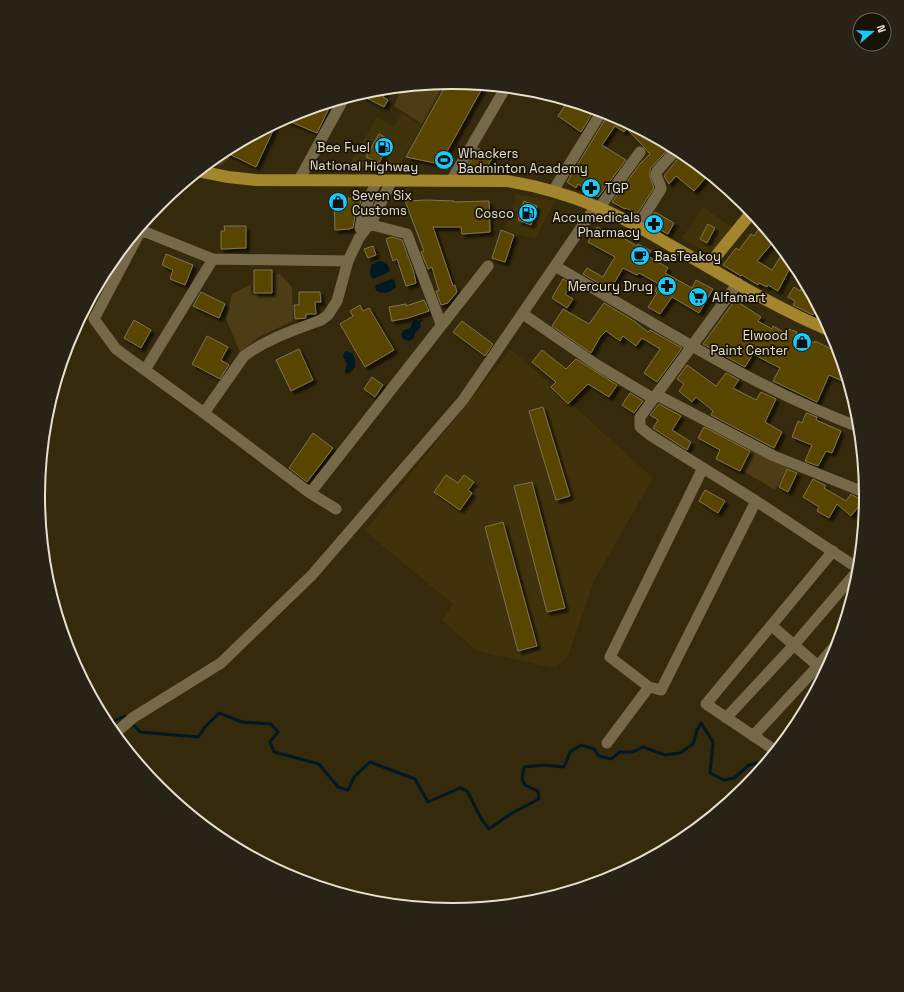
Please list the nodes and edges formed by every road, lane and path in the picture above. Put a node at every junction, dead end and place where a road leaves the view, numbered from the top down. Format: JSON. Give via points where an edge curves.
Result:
{"nodes":[{"id":1,"x":503,"y":92,"type":"edge"},
{"id":2,"x":340,"y":105,"type":"edge"},
{"id":3,"x":599,"y":117,"type":"edge"},
{"id":4,"x":640,"y":152,"type":"dead end"},
{"id":5,"x":672,"y":154,"type":"edge"},
{"id":6,"x":205,"y":172,"type":"edge"},
{"id":7,"x":299,"y":180,"type":"junction"},
{"id":8,"x":451,"y":181,"type":"junction"},
{"id":9,"x":376,"y":182,"type":"junction"},
{"id":10,"x":391,"y":182,"type":"junction"},
{"id":11,"x":553,"y":191,"type":"junction"},
{"id":12,"x":598,"y":207,"type":"junction"},
{"id":13,"x":748,"y":217,"type":"edge"},
{"id":14,"x":365,"y":223,"type":"junction"},
{"id":15,"x":637,"y":227,"type":"junction"},
{"id":16,"x":143,"y":231,"type":"edge"},
{"id":17,"x":133,"y":243,"type":"edge"},
{"id":18,"x":213,"y":259,"type":"junction"},
{"id":19,"x":348,"y":261,"type":"junction"},
{"id":20,"x":488,"y":266,"type":"dead end"},
{"id":21,"x":555,"y":266,"type":"junction"},
{"id":22,"x":708,"y":266,"type":"junction"},
{"id":23,"x":738,"y":283,"type":"junction"},
{"id":24,"x":523,"y":314,"type":"junction"},
{"id":25,"x":441,"y":324,"type":"junction"},
{"id":26,"x":822,"y":327,"type":"edge"},
{"id":27,"x":693,"y":346,"type":"junction"},
{"id":28,"x":145,"y":370,"type":"junction"},
{"id":29,"x":656,"y":397,"type":"junction"},
{"id":30,"x":204,"y":413,"type":"junction"},
{"id":31,"x":852,"y":425,"type":"edge"},
{"id":32,"x":703,"y":468,"type":"junction"},
{"id":33,"x":859,"y":490,"type":"edge"},
{"id":34,"x":310,"y":492,"type":"junction"},
{"id":35,"x":756,"y":502,"type":"junction"},
{"id":36,"x":336,"y":509,"type":"dead end"},
{"id":37,"x":834,"y":552,"type":"junction"},
{"id":38,"x":853,"y":565,"type":"edge"},
{"id":39,"x":850,"y":580,"type":"edge"},
{"id":40,"x":772,"y":626,"type":"junction"},
{"id":41,"x":794,"y":646,"type":"junction"},
{"id":42,"x":821,"y":668,"type":"edge"},
{"id":43,"x":819,"y":672,"type":"edge"},
{"id":44,"x":649,"y":687,"type":"junction"},
{"id":45,"x":726,"y":718,"type":"junction"},
{"id":46,"x":119,"y":730,"type":"edge"},
{"id":47,"x":753,"y":736,"type":"junction"},
{"id":48,"x":607,"y":743,"type":"dead end"},
{"id":49,"x":772,"y":748,"type":"edge"}],
"edges":[{"from":1,"to":8,"type":"street"},
{"from":2,"to":7,"type":"street"},
{"from":3,"to":11,"type":"street"},
{"from":4,"to":12,"type":"street"},
{"from":5,"to":15,"type":"street","via":[[657,171],[661,189]]},
{"from":6,"to":7,"type":"main road","name":"National Highway","via":[[256,180]]},
{"from":7,"to":9,"type":"main road","name":"National Highway"},
{"from":8,"to":10,"type":"main road","name":"National Highway"},
{"from":8,"to":11,"type":"main road","name":"National Highway","via":[[507,181]]},
{"from":9,"to":10,"type":"main road","name":"National Highway"},
{"from":9,"to":14,"type":"street"},
{"from":10,"to":14,"type":"street"},
{"from":11,"to":12,"type":"main road","name":"National Highway"},
{"from":12,"to":15,"type":"main road","name":"National Highway"},
{"from":12,"to":21,"type":"street"},
{"from":13,"to":22,"type":"main road"},
{"from":14,"to":19,"type":"street"},
{"from":14,"to":25,"type":"street","via":[[407,234]]},
{"from":15,"to":22,"type":"main road","name":"National Highway"},
{"from":16,"to":18,"type":"street"},
{"from":17,"to":28,"type":"street","via":[[94,319],[116,349]]},
{"from":18,"to":19,"type":"street"},
{"from":18,"to":28,"type":"street"},
{"from":19,"to":30,"type":"street","via":[[337,301],[328,315],[271,340],[244,356]]},
{"from":20,"to":25,"type":"street"},
{"from":21,"to":24,"type":"street"},
{"from":21,"to":27,"type":"street"},
{"from":22,"to":23,"type":"main road","name":"National Highway"},
{"from":23,"to":26,"type":"main road","name":"National Highway","via":[[800,318]]},
{"from":23,"to":27,"type":"street"},
{"from":24,"to":29,"type":"street","via":[[597,365]]},
{"from":24,"to":46,"type":"street","via":[[463,400],[312,575],[221,663],[134,717]]},
{"from":25,"to":34,"type":"street"},
{"from":27,"to":29,"type":"street"},
{"from":27,"to":31,"type":"street","via":[[751,379]]},
{"from":28,"to":30,"type":"street"},
{"from":29,"to":32,"type":"street","via":[[640,417],[640,426]]},
{"from":29,"to":33,"type":"street","via":[[774,456]]},
{"from":30,"to":34,"type":"street"},
{"from":32,"to":35,"type":"street"},
{"from":32,"to":44,"type":"street","via":[[610,657]]},
{"from":34,"to":36,"type":"street"},
{"from":35,"to":37,"type":"street"},
{"from":35,"to":44,"type":"street","via":[[661,690]]},
{"from":37,"to":38,"type":"street"},
{"from":37,"to":40,"type":"street"},
{"from":39,"to":41,"type":"street"},
{"from":40,"to":41,"type":"street"},
{"from":40,"to":45,"type":"street","via":[[706,704]]},
{"from":41,"to":42,"type":"street"},
{"from":41,"to":45,"type":"street"},
{"from":43,"to":47,"type":"street"},
{"from":44,"to":48,"type":"street"},
{"from":45,"to":47,"type":"street"},
{"from":47,"to":49,"type":"street"}]}
